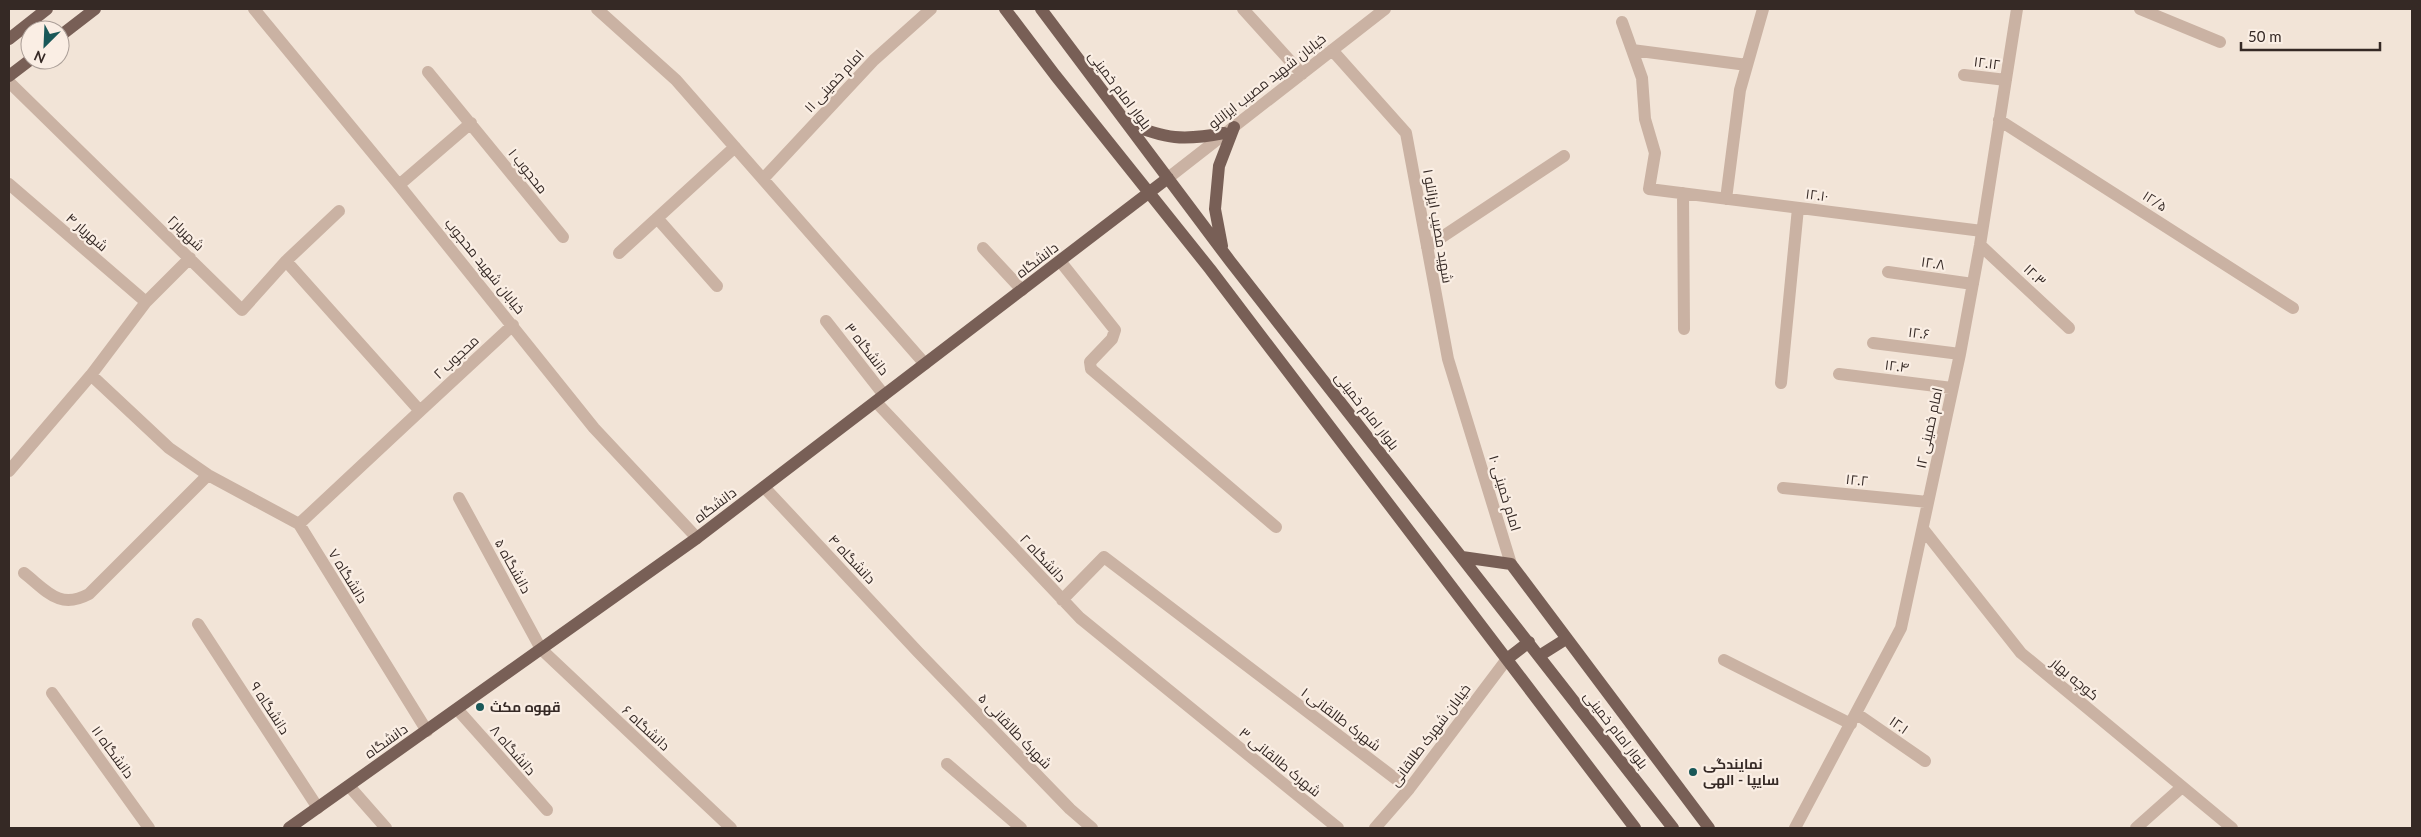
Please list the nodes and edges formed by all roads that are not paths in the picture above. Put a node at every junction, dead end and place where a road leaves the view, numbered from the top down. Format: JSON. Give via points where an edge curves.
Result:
{"nodes":[{"id":1,"x":47,"y":9,"type":"edge"},
{"id":2,"x":95,"y":9,"type":"edge"},
{"id":3,"x":597,"y":9,"type":"edge"},
{"id":4,"x":931,"y":9,"type":"edge"},
{"id":5,"x":1005,"y":9,"type":"edge"},
{"id":6,"x":1040,"y":9,"type":"edge"},
{"id":7,"x":1243,"y":9,"type":"edge"},
{"id":8,"x":1385,"y":9,"type":"edge"},
{"id":9,"x":1763,"y":9,"type":"edge"},
{"id":10,"x":2017,"y":9,"type":"edge"},
{"id":11,"x":2140,"y":9,"type":"edge"},
{"id":12,"x":261,"y":11,"type":"edge"},
{"id":13,"x":1622,"y":22,"type":"dead end"},
{"id":14,"x":70,"y":28,"type":"edge"},
{"id":15,"x":9,"y":39,"type":"edge"},
{"id":16,"x":2220,"y":42,"type":"dead end"},
{"id":17,"x":1332,"y":50,"type":"junction"},
{"id":18,"x":1632,"y":50,"type":"junction"},
{"id":19,"x":1748,"y":65,"type":"junction"},
{"id":20,"x":20,"y":68,"type":"edge"},
{"id":21,"x":428,"y":72,"type":"dead end"},
{"id":22,"x":1302,"y":74,"type":"junction"},
{"id":23,"x":1964,"y":75,"type":"dead end"},
{"id":24,"x":9,"y":76,"type":"edge"},
{"id":25,"x":2006,"y":80,"type":"junction"},
{"id":26,"x":9,"y":82,"type":"edge"},
{"id":27,"x":2000,"y":120,"type":"junction"},
{"id":28,"x":471,"y":123,"type":"junction"},
{"id":29,"x":1127,"y":123,"type":"junction"},
{"id":30,"x":1229,"y":130,"type":"junction"},
{"id":31,"x":735,"y":147,"type":"junction"},
{"id":32,"x":1564,"y":156,"type":"dead end"},
{"id":33,"x":1168,"y":178,"type":"junction"},
{"id":34,"x":763,"y":179,"type":"junction"},
{"id":35,"x":9,"y":184,"type":"edge"},
{"id":36,"x":399,"y":184,"type":"junction"},
{"id":37,"x":1149,"y":193,"type":"junction"},
{"id":38,"x":1683,"y":193,"type":"junction"},
{"id":39,"x":1726,"y":199,"type":"junction"},
{"id":40,"x":1798,"y":208,"type":"junction"},
{"id":41,"x":339,"y":212,"type":"dead end"},
{"id":42,"x":657,"y":218,"type":"junction"},
{"id":43,"x":1982,"y":231,"type":"junction"},
{"id":44,"x":562,"y":237,"type":"dead end"},
{"id":45,"x":1980,"y":245,"type":"junction"},
{"id":46,"x":1427,"y":247,"type":"junction"},
{"id":47,"x":983,"y":248,"type":"dead end"},
{"id":48,"x":1223,"y":251,"type":"junction"},
{"id":49,"x":620,"y":252,"type":"dead end"},
{"id":50,"x":190,"y":258,"type":"junction"},
{"id":51,"x":286,"y":261,"type":"junction"},
{"id":52,"x":1060,"y":261,"type":"junction"},
{"id":53,"x":1888,"y":272,"type":"dead end"},
{"id":54,"x":1973,"y":284,"type":"junction"},
{"id":55,"x":717,"y":286,"type":"dead end"},
{"id":56,"x":1022,"y":290,"type":"junction"},
{"id":57,"x":146,"y":302,"type":"junction"},
{"id":58,"x":2293,"y":308,"type":"dead end"},
{"id":59,"x":826,"y":321,"type":"dead end"},
{"id":60,"x":513,"y":325,"type":"junction"},
{"id":61,"x":2069,"y":328,"type":"dead end"},
{"id":62,"x":1684,"y":329,"type":"dead end"},
{"id":63,"x":1874,"y":343,"type":"dead end"},
{"id":64,"x":1960,"y":354,"type":"junction"},
{"id":65,"x":925,"y":364,"type":"junction"},
{"id":66,"x":1838,"y":374,"type":"dead end"},
{"id":67,"x":91,"y":375,"type":"junction"},
{"id":68,"x":1780,"y":384,"type":"dead end"},
{"id":69,"x":1952,"y":388,"type":"junction"},
{"id":70,"x":880,"y":399,"type":"junction"},
{"id":71,"x":420,"y":410,"type":"junction"},
{"id":72,"x":1470,"y":431,"type":"joint"},
{"id":73,"x":9,"y":470,"type":"edge"},
{"id":74,"x":208,"y":475,"type":"junction"},
{"id":75,"x":764,"y":487,"type":"junction"},
{"id":76,"x":1783,"y":488,"type":"dead end"},
{"id":77,"x":459,"y":498,"type":"dead end"},
{"id":78,"x":1928,"y":502,"type":"junction"},
{"id":79,"x":299,"y":524,"type":"junction"},
{"id":80,"x":1276,"y":528,"type":"dead end"},
{"id":81,"x":1923,"y":529,"type":"junction"},
{"id":82,"x":697,"y":538,"type":"junction"},
{"id":83,"x":1462,"y":557,"type":"junction"},
{"id":84,"x":1511,"y":564,"type":"junction"},
{"id":85,"x":24,"y":573,"type":"dead end"},
{"id":86,"x":1062,"y":600,"type":"junction"},
{"id":87,"x":198,"y":624,"type":"dead end"},
{"id":88,"x":1566,"y":639,"type":"junction"},
{"id":89,"x":1529,"y":642,"type":"junction"},
{"id":90,"x":541,"y":649,"type":"junction"},
{"id":91,"x":918,"y":652,"type":"joint"},
{"id":92,"x":1540,"y":656,"type":"junction"},
{"id":93,"x":1507,"y":659,"type":"junction"},
{"id":94,"x":1724,"y":660,"type":"dead end"},
{"id":95,"x":52,"y":693,"type":"dead end"},
{"id":96,"x":457,"y":709,"type":"junction"},
{"id":97,"x":1203,"y":719,"type":"joint"},
{"id":98,"x":1854,"y":719,"type":"junction"},
{"id":99,"x":427,"y":731,"type":"junction"},
{"id":100,"x":1925,"y":762,"type":"dead end"},
{"id":101,"x":946,"y":764,"type":"dead end"},
{"id":102,"x":349,"y":786,"type":"junction"},
{"id":103,"x":2182,"y":787,"type":"junction"},
{"id":104,"x":1409,"y":789,"type":"junction"},
{"id":105,"x":318,"y":808,"type":"junction"},
{"id":106,"x":547,"y":810,"type":"dead end"},
{"id":107,"x":150,"y":828,"type":"edge"},
{"id":108,"x":289,"y":828,"type":"edge"},
{"id":109,"x":386,"y":828,"type":"edge"},
{"id":110,"x":731,"y":828,"type":"edge"},
{"id":111,"x":1021,"y":828,"type":"edge"},
{"id":112,"x":1092,"y":828,"type":"edge"},
{"id":113,"x":1338,"y":828,"type":"edge"},
{"id":114,"x":1375,"y":828,"type":"edge"},
{"id":115,"x":1635,"y":828,"type":"edge"},
{"id":116,"x":1673,"y":828,"type":"edge"},
{"id":117,"x":1709,"y":828,"type":"edge"},
{"id":118,"x":1795,"y":828,"type":"edge"},
{"id":119,"x":2136,"y":828,"type":"edge"},
{"id":120,"x":2232,"y":828,"type":"edge"}],
"edges":[{"from":1,"to":15,"type":"main road"},
{"from":2,"to":14,"type":"main road"},
{"from":3,"to":31,"type":"street","via":[[676,80]]},
{"from":4,"to":34,"type":"street","name":"امام خمینی ۱۱","via":[[874,60]]},
{"from":5,"to":37,"type":"main road"},
{"from":6,"to":29,"type":"main road","name":"بلوار امام خمینی"},
{"from":7,"to":22,"type":"street"},
{"from":8,"to":17,"type":"street","name":"خیابان شهید مصیب ایزانلو"},
{"from":9,"to":19,"type":"street"},
{"from":10,"to":25,"type":"street","name":"امام خمینی ۱۲"},
{"from":11,"to":16,"type":"street"},
{"from":12,"to":36,"type":"street","name":"خیابان شهید محجوب"},
{"from":13,"to":18,"type":"street"},
{"from":17,"to":22,"type":"street","name":"خیابان شهید مصیب ایزانلو"},
{"from":17,"to":46,"type":"street","name":"شهید مصیب ایزانلو ۱","via":[[1406,133]]},
{"from":18,"to":19,"type":"street"},
{"from":18,"to":38,"type":"street","name":"۱۲.۱۰","via":[[1642,78],[1645,119],[1655,153],[1649,189]]},
{"from":19,"to":39,"type":"street","via":[[1740,90]]},
{"from":20,"to":24,"type":"main road"},
{"from":21,"to":28,"type":"street","name":"محجوب ۱"},
{"from":22,"to":30,"type":"street","name":"خیابان شهید مصیب ایزانلو"},
{"from":23,"to":25,"type":"street","name":"۱۲.۱۲"},
{"from":25,"to":27,"type":"street","name":"امام خمینی ۱۲"},
{"from":26,"to":50,"type":"street","name":"شهریار۲"},
{"from":27,"to":43,"type":"street","name":"امام خمینی ۱۲"},
{"from":27,"to":58,"type":"street","name":"۱۲/۵"},
{"from":28,"to":36,"type":"street"},
{"from":28,"to":44,"type":"street","name":"محجوب ۱"},
{"from":29,"to":30,"type":"main road","via":[[1158,136],[1192,139]]},
{"from":29,"to":33,"type":"main road","name":"بلوار امام خمینی"},
{"from":30,"to":33,"type":"street","name":"خیابان شهید مصیب ایزانلو"},
{"from":30,"to":48,"type":"main road","via":[[1218,166],[1215,209]]},
{"from":31,"to":34,"type":"street"},
{"from":31,"to":42,"type":"street"},
{"from":32,"to":46,"type":"street"},
{"from":33,"to":37,"type":"main road","name":"دانشگاه"},
{"from":33,"to":48,"type":"main road","name":"بلوار امام خمینی"},
{"from":34,"to":65,"type":"street"},
{"from":35,"to":57,"type":"street","name":"شهریار ۴"},
{"from":36,"to":60,"type":"street","name":"خیابان شهید محجوب"},
{"from":37,"to":52,"type":"main road","name":"دانشگاه"},
{"from":37,"to":93,"type":"main road"},
{"from":38,"to":39,"type":"street","name":"۱۲.۱۰"},
{"from":38,"to":62,"type":"street"},
{"from":39,"to":40,"type":"street","name":"۱۲.۱۰"},
{"from":40,"to":43,"type":"street","name":"۱۲.۱۰"},
{"from":40,"to":68,"type":"street"},
{"from":41,"to":51,"type":"street","name":"شهریار۲"},
{"from":42,"to":49,"type":"street"},
{"from":42,"to":55,"type":"street"},
{"from":43,"to":45,"type":"street","name":"امام خمینی ۱۲"},
{"from":45,"to":54,"type":"street","name":"امام خمینی ۱۲"},
{"from":45,"to":61,"type":"street","name":"۱۲.۳"},
{"from":46,"to":72,"type":"street","name":"شهید مصیب ایزانلو ۱","via":[[1448,359]]},
{"from":47,"to":56,"type":"street"},
{"from":48,"to":83,"type":"main road","name":"بلوار امام خمینی"},
{"from":50,"to":51,"type":"street","name":"شهریار۲","via":[[242,310]]},
{"from":50,"to":57,"type":"street"},
{"from":51,"to":71,"type":"street"},
{"from":52,"to":56,"type":"main road","name":"دانشگاه"},
{"from":52,"to":80,"type":"street","via":[[1115,330],[1112,339],[1090,362],[1092,369]]},
{"from":53,"to":54,"type":"street","name":"۱۲.۸"},
{"from":54,"to":64,"type":"street","name":"امام خمینی ۱۲"},
{"from":56,"to":65,"type":"main road","name":"دانشگاه"},
{"from":57,"to":67,"type":"street"},
{"from":59,"to":70,"type":"street","name":"دانشگاه ۳"},
{"from":60,"to":71,"type":"street","name":"محجوب ۲"},
{"from":60,"to":82,"type":"street","name":"خیابان شهید محجوب","via":[[594,428]]},
{"from":63,"to":64,"type":"street","name":"۱۲.۶"},
{"from":64,"to":69,"type":"street","name":"امام خمینی ۱۲"},
{"from":65,"to":70,"type":"main road","name":"دانشگاه"},
{"from":66,"to":69,"type":"street","name":"۱۲.۴"},
{"from":67,"to":73,"type":"street"},
{"from":67,"to":74,"type":"street","name":"دانشگاه ۷","via":[[169,448]]},
{"from":69,"to":78,"type":"street","name":"امام خمینی ۱۲"},
{"from":70,"to":75,"type":"main road","name":"دانشگاه"},
{"from":70,"to":86,"type":"street","name":"دانشگاه ۲"},
{"from":71,"to":79,"type":"street","name":"محجوب ۲"},
{"from":72,"to":84,"type":"street","name":"امام خمینی ۱۰"},
{"from":74,"to":79,"type":"street","name":"دانشگاه ۷"},
{"from":74,"to":85,"type":"street","via":[[89,594],[77,601],[58,600]]},
{"from":75,"to":82,"type":"main road","name":"دانشگاه"},
{"from":75,"to":91,"type":"street","name":"دانشگاه ۴"},
{"from":76,"to":78,"type":"street","name":"۱۲.۲"},
{"from":77,"to":90,"type":"street","name":"دانشگاه ۵"},
{"from":78,"to":81,"type":"street","name":"امام خمینی ۱۲"},
{"from":79,"to":99,"type":"street","name":"دانشگاه ۷"},
{"from":81,"to":98,"type":"street","name":"امام خمینی ۱۲","via":[[1901,628]]},
{"from":81,"to":103,"type":"street","name":"کوچه بهار","via":[[2021,653]]},
{"from":82,"to":90,"type":"main road","name":"دانشگاه"},
{"from":83,"to":84,"type":"main road"},
{"from":83,"to":89,"type":"main road","name":"بلوار امام خمینی"},
{"from":84,"to":88,"type":"main road"},
{"from":86,"to":97,"type":"street","name":"دانشگاه ۲"},
{"from":86,"to":104,"type":"street","name":"شهرک طالقانی ۱","via":[[1104,558]]},
{"from":87,"to":105,"type":"street","name":"دانشگاه ۹"},
{"from":88,"to":92,"type":"main road"},
{"from":88,"to":117,"type":"main road"},
{"from":89,"to":92,"type":"main road","name":"بلوار امام خمینی"},
{"from":89,"to":93,"type":"main road"},
{"from":90,"to":96,"type":"main road","name":"دانشگاه"},
{"from":90,"to":110,"type":"street","name":"دانشگاه ۶"},
{"from":91,"to":112,"type":"street","name":"شهرک طالقانی ۵"},
{"from":92,"to":116,"type":"main road","name":"بلوار امام خمینی"},
{"from":93,"to":104,"type":"street","name":"خیابان شهرک طالقانی"},
{"from":93,"to":115,"type":"main road"},
{"from":94,"to":98,"type":"street","name":"۱۲.۱"},
{"from":95,"to":107,"type":"street","name":"دانشگاه ۱۱"},
{"from":96,"to":99,"type":"main road","name":"دانشگاه"},
{"from":96,"to":106,"type":"street","name":"دانشگاه ۸"},
{"from":97,"to":113,"type":"street","name":"شهرک طالقانی ۳"},
{"from":98,"to":100,"type":"street","name":"۱۲.۱"},
{"from":98,"to":118,"type":"street","name":"امام خمینی ۱۲"},
{"from":99,"to":102,"type":"main road","name":"دانشگاه"},
{"from":101,"to":111,"type":"street"},
{"from":102,"to":105,"type":"main road","name":"دانشگاه"},
{"from":102,"to":109,"type":"street"},
{"from":103,"to":119,"type":"street"},
{"from":103,"to":120,"type":"street","name":"کوچه بهار"},
{"from":104,"to":114,"type":"street","name":"خیابان شهرک طالقانی"},
{"from":105,"to":108,"type":"main road","name":"دانشگاه"}]}
